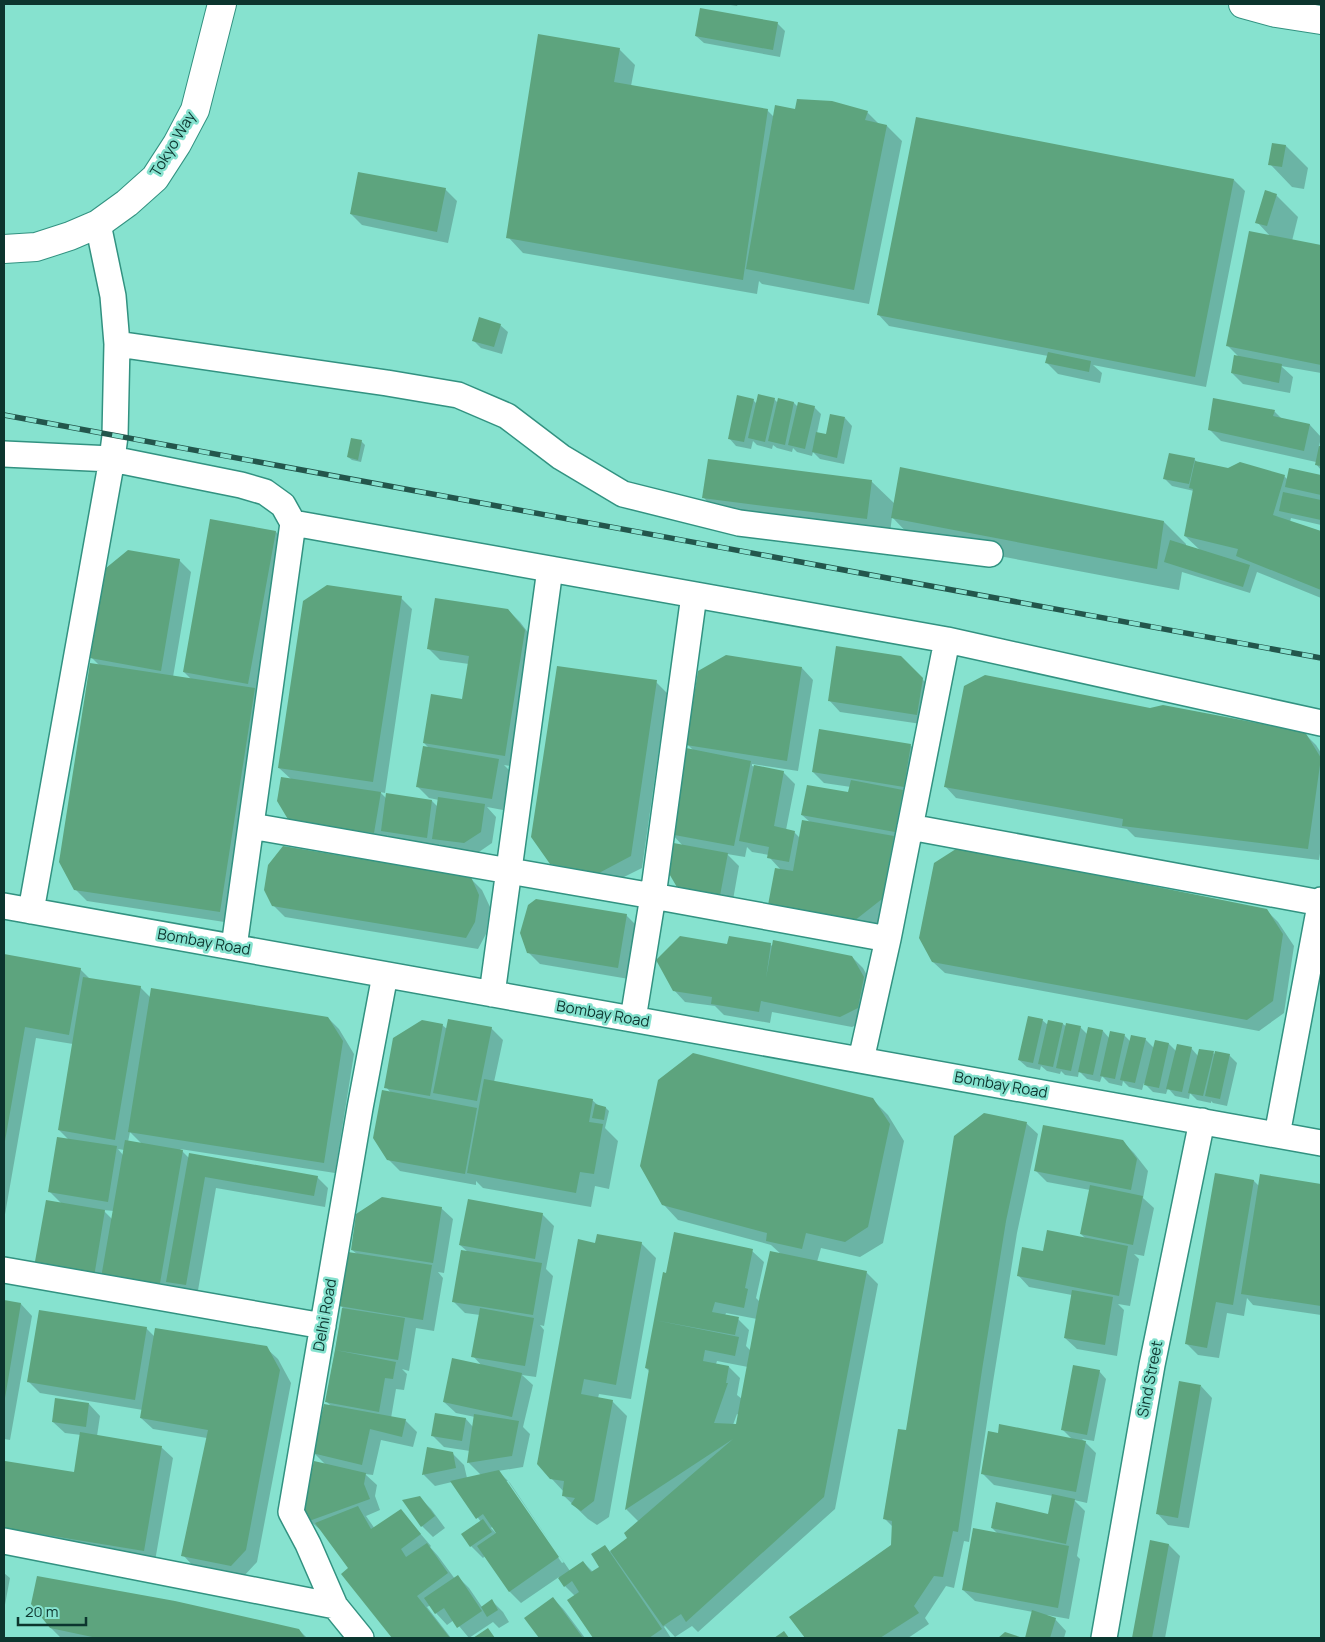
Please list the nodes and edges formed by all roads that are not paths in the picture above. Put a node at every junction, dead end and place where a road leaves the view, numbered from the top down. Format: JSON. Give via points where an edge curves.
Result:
{"nodes":[{"id":1,"x":222,"y":4,"type":"edge"},
{"id":2,"x":1243,"y":4,"type":"edge"},
{"id":3,"x":1321,"y":20,"type":"edge"},
{"id":4,"x":98,"y":224,"type":"junction"},
{"id":5,"x":4,"y":250,"type":"edge"},
{"id":6,"x":117,"y":344,"type":"junction"},
{"id":7,"x":4,"y":454,"type":"edge"},
{"id":8,"x":112,"y":459,"type":"junction"},
{"id":9,"x":293,"y":523,"type":"junction"},
{"id":10,"x":990,"y":554,"type":"dead end"},
{"id":11,"x":550,"y":569,"type":"junction"},
{"id":12,"x":694,"y":595,"type":"junction"},
{"id":13,"x":947,"y":640,"type":"junction"},
{"id":14,"x":1321,"y":723,"type":"edge"},
{"id":15,"x":251,"y":826,"type":"junction"},
{"id":16,"x":910,"y":827,"type":"junction"},
{"id":17,"x":508,"y":871,"type":"junction"},
{"id":18,"x":653,"y":896,"type":"junction"},
{"id":19,"x":1321,"y":902,"type":"edge"},
{"id":20,"x":4,"y":906,"type":"edge"},
{"id":21,"x":31,"y":911,"type":"junction"},
{"id":22,"x":888,"y":939,"type":"junction"},
{"id":23,"x":234,"y":948,"type":"junction"},
{"id":24,"x":385,"y":974,"type":"junction"},
{"id":25,"x":492,"y":994,"type":"junction"},
{"id":26,"x":633,"y":1019,"type":"junction"},
{"id":27,"x":861,"y":1060,"type":"junction"},
{"id":28,"x":1202,"y":1121,"type":"junction"},
{"id":29,"x":1278,"y":1135,"type":"junction"},
{"id":30,"x":1321,"y":1142,"type":"edge"},
{"id":31,"x":4,"y":1270,"type":"edge"},
{"id":32,"x":323,"y":1326,"type":"junction"},
{"id":33,"x":4,"y":1541,"type":"edge"},
{"id":34,"x":336,"y":1606,"type":"junction"},
{"id":35,"x":361,"y":1638,"type":"edge"},
{"id":36,"x":1104,"y":1638,"type":"edge"}],
"edges":[{"from":1,"to":4,"type":"main road","name":"Tokyo Way","via":[[195,110],[177,144],[156,178]]},
{"from":2,"to":3,"type":"main road"},
{"from":4,"to":5,"type":"main road","name":"Tokyo Way","via":[[36,247]]},
{"from":4,"to":6,"type":"street","via":[[113,296]]},
{"from":6,"to":8,"type":"street"},
{"from":6,"to":10,"type":"street","via":[[458,395],[507,416],[561,457],[623,494],[739,524]]},
{"from":7,"to":8,"type":"street"},
{"from":8,"to":9,"type":"street","via":[[265,492],[283,505]]},
{"from":8,"to":21,"type":"street"},
{"from":9,"to":11,"type":"street"},
{"from":9,"to":15,"type":"street"},
{"from":11,"to":12,"type":"street"},
{"from":11,"to":17,"type":"street"},
{"from":12,"to":13,"type":"street"},
{"from":12,"to":18,"type":"street"},
{"from":13,"to":14,"type":"street"},
{"from":13,"to":16,"type":"street"},
{"from":15,"to":17,"type":"street"},
{"from":15,"to":23,"type":"street"},
{"from":16,"to":19,"type":"street"},
{"from":16,"to":22,"type":"street"},
{"from":17,"to":18,"type":"street"},
{"from":17,"to":25,"type":"street"},
{"from":18,"to":22,"type":"street"},
{"from":18,"to":26,"type":"street"},
{"from":19,"to":29,"type":"street"},
{"from":20,"to":21,"type":"street","name":"Bombay Road"},
{"from":21,"to":23,"type":"street","name":"Bombay Road"},
{"from":22,"to":27,"type":"street"},
{"from":23,"to":24,"type":"street","name":"Bombay Road"},
{"from":24,"to":25,"type":"street","name":"Bombay Road"},
{"from":24,"to":32,"type":"street","name":"Delhi Road"},
{"from":25,"to":26,"type":"street","name":"Bombay Road"},
{"from":26,"to":27,"type":"street","name":"Bombay Road"},
{"from":27,"to":28,"type":"street","name":"Bombay Road"},
{"from":28,"to":29,"type":"street","name":"Bombay Road"},
{"from":28,"to":36,"type":"street","name":"Sind Street","via":[[1152,1366]]},
{"from":29,"to":30,"type":"street","name":"Bombay Road"},
{"from":31,"to":32,"type":"street"},
{"from":32,"to":34,"type":"street","name":"Delhi Road","via":[[291,1512]]},
{"from":33,"to":34,"type":"street"},
{"from":34,"to":35,"type":"street","name":"Delhi Road"}]}
